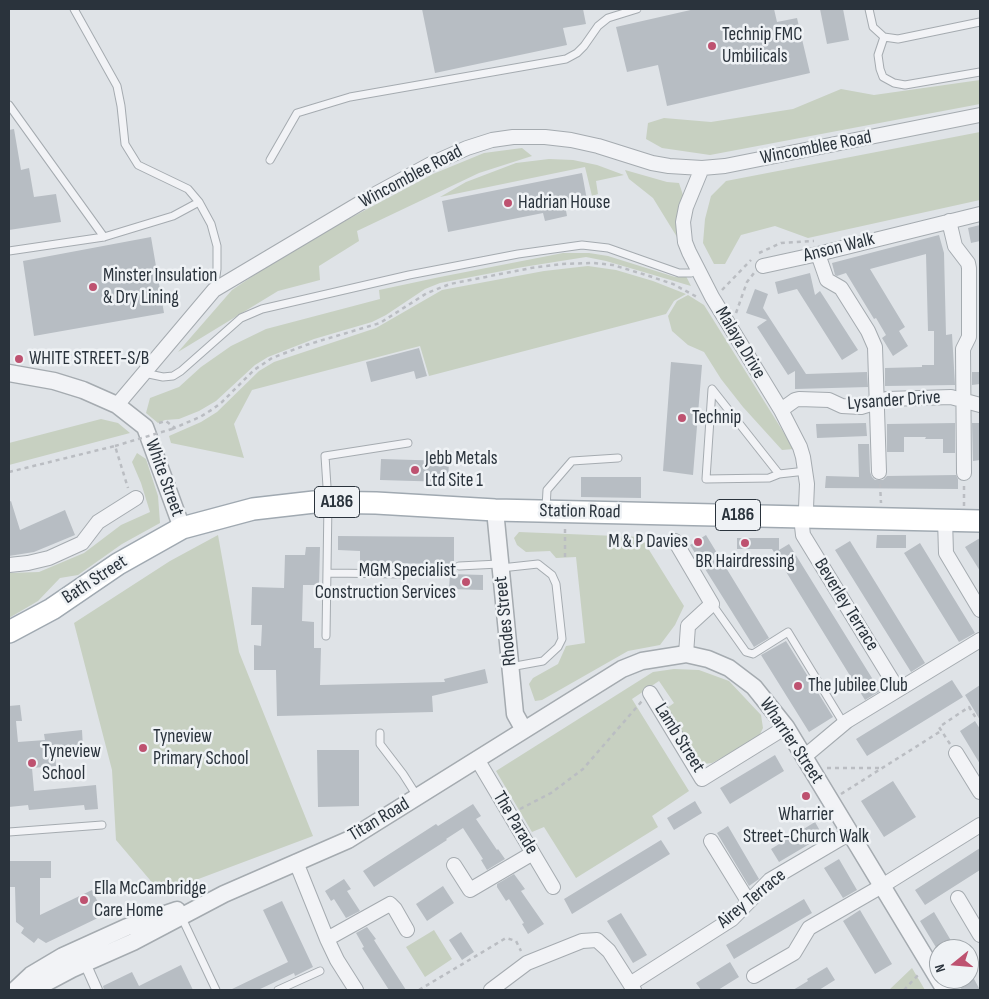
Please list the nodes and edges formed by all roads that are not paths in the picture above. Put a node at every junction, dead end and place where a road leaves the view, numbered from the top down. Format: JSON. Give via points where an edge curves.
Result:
{"nodes":[{"id":1,"x":74,"y":9,"type":"edge"},
{"id":2,"x":637,"y":9,"type":"edge"},
{"id":3,"x":869,"y":9,"type":"edge"},
{"id":4,"x":980,"y":22,"type":"edge"},
{"id":5,"x":884,"y":37,"type":"junction"},
{"id":6,"x":980,"y":72,"type":"edge"},
{"id":7,"x":9,"y":105,"type":"edge"},
{"id":8,"x":980,"y":115,"type":"edge"},
{"id":9,"x":270,"y":160,"type":"dead end"},
{"id":10,"x":702,"y":168,"type":"junction"},
{"id":11,"x":199,"y":202,"type":"junction"},
{"id":12,"x":980,"y":214,"type":"edge"},
{"id":13,"x":949,"y":221,"type":"junction"},
{"id":14,"x":104,"y":237,"type":"junction"},
{"id":15,"x":9,"y":251,"type":"edge"},
{"id":16,"x":818,"y":254,"type":"junction"},
{"id":17,"x":763,"y":266,"type":"road end"},
{"id":18,"x":697,"y":268,"type":"junction"},
{"id":19,"x":214,"y":290,"type":"junction"},
{"id":20,"x":9,"y":373,"type":"edge"},
{"id":21,"x":144,"y":373,"type":"junction"},
{"id":22,"x":964,"y":400,"type":"junction"},
{"id":23,"x":876,"y":402,"type":"junction"},
{"id":24,"x":117,"y":405,"type":"junction"},
{"id":25,"x":980,"y":405,"type":"edge"},
{"id":26,"x":781,"y":410,"type":"junction"},
{"id":27,"x":408,"y":443,"type":"dead end"},
{"id":28,"x":618,"y":458,"type":"dead end"},
{"id":29,"x":806,"y":471,"type":"junction"},
{"id":30,"x":879,"y":472,"type":"road end"},
{"id":31,"x":779,"y":474,"type":"junction"},
{"id":32,"x":964,"y":474,"type":"road end"},
{"id":33,"x":134,"y":500,"type":"road end"},
{"id":34,"x":328,"y":502,"type":"junction"},
{"id":35,"x":495,"y":510,"type":"junction"},
{"id":36,"x":555,"y":511,"type":"junction"},
{"id":37,"x":804,"y":518,"type":"junction"},
{"id":38,"x":963,"y":520,"type":"edge"},
{"id":39,"x":182,"y":528,"type":"junction"},
{"id":40,"x":674,"y":541,"type":"dead end"},
{"id":41,"x":9,"y":565,"type":"edge"},
{"id":42,"x":459,"y":566,"type":"dead end"},
{"id":43,"x":500,"y":566,"type":"junction"},
{"id":44,"x":328,"y":572,"type":"junction"},
{"id":45,"x":405,"y":574,"type":"dead end"},
{"id":46,"x":712,"y":604,"type":"junction"},
{"id":47,"x":980,"y":610,"type":"edge"},
{"id":48,"x":9,"y":632,"type":"edge"},
{"id":49,"x":326,"y":636,"type":"dead end"},
{"id":50,"x":980,"y":640,"type":"edge"},
{"id":51,"x":686,"y":654,"type":"junction"},
{"id":52,"x":510,"y":666,"type":"junction"},
{"id":53,"x":898,"y":690,"type":"junction"},
{"id":54,"x":650,"y":693,"type":"road end"},
{"id":55,"x":844,"y":724,"type":"junction"},
{"id":56,"x":786,"y":727,"type":"junction"},
{"id":57,"x":524,"y":730,"type":"junction"},
{"id":58,"x":380,"y":733,"type":"dead end"},
{"id":59,"x":956,"y":753,"type":"road end"},
{"id":60,"x":477,"y":759,"type":"junction"},
{"id":61,"x":808,"y":763,"type":"junction"},
{"id":62,"x":980,"y":792,"type":"edge"},
{"id":63,"x":417,"y":797,"type":"junction"},
{"id":64,"x":980,"y":824,"type":"edge"},
{"id":65,"x":102,"y":825,"type":"dead end"},
{"id":66,"x":9,"y":832,"type":"edge"},
{"id":67,"x":850,"y":833,"type":"junction"},
{"id":68,"x":711,"y":841,"type":"dead end"},
{"id":69,"x":533,"y":853,"type":"junction"},
{"id":70,"x":296,"y":862,"type":"junction"},
{"id":71,"x":454,"y":865,"type":"dead end"},
{"id":72,"x":882,"y":886,"type":"junction"},
{"id":73,"x":553,"y":887,"type":"dead end"},
{"id":74,"x":958,"y":898,"type":"dead end"},
{"id":75,"x":748,"y":901,"type":"junction"},
{"id":76,"x":180,"y":913,"type":"junction"},
{"id":77,"x":407,"y":930,"type":"dead end"},
{"id":78,"x":980,"y":935,"type":"edge"},
{"id":79,"x":327,"y":939,"type":"junction"},
{"id":80,"x":84,"y":963,"type":"junction"},
{"id":81,"x":320,"y":971,"type":"dead end"},
{"id":82,"x":754,"y":976,"type":"dead end"},
{"id":83,"x":632,"y":987,"type":"edge"},
{"id":84,"x":15,"y":990,"type":"edge"},
{"id":85,"x":35,"y":990,"type":"edge"},
{"id":86,"x":97,"y":990,"type":"edge"},
{"id":87,"x":216,"y":990,"type":"edge"},
{"id":88,"x":278,"y":990,"type":"edge"},
{"id":89,"x":356,"y":990,"type":"edge"},
{"id":90,"x":491,"y":990,"type":"edge"},
{"id":91,"x":945,"y":990,"type":"edge"}],
"edges":[{"from":1,"to":11,"type":"lane","via":[[117,86],[125,144],[138,165],[188,189]]},
{"from":2,"to":9,"type":"lane","via":[[608,18],[577,54],[566,59],[350,97],[297,113]]},
{"from":3,"to":5,"type":"lane","via":[[873,27]]},
{"from":4,"to":5,"type":"lane","via":[[898,39]]},
{"from":5,"to":6,"type":"lane","via":[[878,55],[880,69],[883,77],[894,82],[905,84]]},
{"from":7,"to":14,"type":"lane"},
{"from":8,"to":10,"type":"street","name":"Wincomblee Road"},
{"from":10,"to":18,"type":"street","name":"Malaya Drive","via":[[683,222],[685,242]]},
{"from":10,"to":19,"type":"street","name":"Wincomblee Road","via":[[652,163],[571,140],[545,137],[492,140],[431,164]]},
{"from":11,"to":14,"type":"lane","via":[[173,216]]},
{"from":11,"to":19,"type":"lane","via":[[211,224],[217,246]]},
{"from":12,"to":13,"type":"street","name":"Anson Walk"},
{"from":13,"to":16,"type":"street","name":"Anson Walk"},
{"from":13,"to":22,"type":"street","via":[[955,246],[969,268],[969,337],[963,349]]},
{"from":14,"to":15,"type":"lane"},
{"from":16,"to":17,"type":"street","name":"Anson Walk"},
{"from":16,"to":23,"type":"street","via":[[827,280],[841,288],[872,339],[876,355]]},
{"from":18,"to":21,"type":"lane","via":[[691,273],[679,273],[608,248],[582,245],[518,254],[262,309],[241,318],[173,376]]},
{"from":18,"to":26,"type":"street","name":"Malaya Drive"},
{"from":19,"to":21,"type":"street","name":"Wincomblee Road"},
{"from":20,"to":24,"type":"street","name":"White Street","via":[[54,381]]},
{"from":21,"to":24,"type":"street","name":"Wincomblee Road"},
{"from":22,"to":23,"type":"street","name":"Lysander Drive","via":[[951,397]]},
{"from":22,"to":25,"type":"street","name":"Lysander Drive"},
{"from":22,"to":32,"type":"street"},
{"from":23,"to":26,"type":"street","name":"Lysander Drive","via":[[861,407],[842,406],[829,400],[799,399]]},
{"from":23,"to":30,"type":"street"},
{"from":24,"to":39,"type":"street","name":"White Street","via":[[145,427]]},
{"from":26,"to":29,"type":"street","name":"Malaya Drive","via":[[800,447]]},
{"from":27,"to":34,"type":"lane","via":[[325,456]]},
{"from":28,"to":36,"type":"lane","via":[[572,462],[547,490]]},
{"from":29,"to":31,"type":"lane"},
{"from":29,"to":37,"type":"street","name":"Malaya Drive"},
{"from":31,"to":31,"type":"lane","via":[[769,478],[706,479],[712,389]]},
{"from":33,"to":41,"type":"street","via":[[98,522],[82,543],[49,558]]},
{"from":34,"to":35,"type":"main road","name":"Station Road","number":"A186"},
{"from":34,"to":39,"type":"main road","name":"Station Road","number":"A186","via":[[253,509]]},
{"from":34,"to":44,"type":"lane"},
{"from":35,"to":36,"type":"main road","name":"Station Road","number":"A186"},
{"from":35,"to":43,"type":"street","name":"Rhodes Street"},
{"from":36,"to":37,"type":"main road","name":"Station Road","number":"A186"},
{"from":37,"to":38,"type":"main road","name":"Station Road","number":"A186"},
{"from":37,"to":53,"type":"street","name":"Beverley Terrace","via":[[802,531],[806,541]]},
{"from":38,"to":47,"type":"street","via":[[946,553]]},
{"from":39,"to":48,"type":"main road","name":"Bath Street","number":"A186"},
{"from":40,"to":46,"type":"street"},
{"from":42,"to":43,"type":"lane"},
{"from":43,"to":52,"type":"street","name":"Rhodes Street"},
{"from":43,"to":52,"type":"lane","via":[[538,564],[552,575],[556,584],[562,639],[542,661]]},
{"from":44,"to":45,"type":"lane"},
{"from":44,"to":49,"type":"lane"},
{"from":46,"to":51,"type":"street","via":[[688,626]]},
{"from":46,"to":55,"type":"lane","via":[[746,652],[753,654],[788,632]]},
{"from":50,"to":53,"type":"street"},
{"from":51,"to":56,"type":"street","name":"Wharrier Street","via":[[730,668],[754,687]]},
{"from":51,"to":57,"type":"street","name":"Wharrier Street","via":[[642,661],[622,669]]},
{"from":52,"to":57,"type":"street","name":"Rhodes Street","via":[[515,714]]},
{"from":53,"to":55,"type":"street"},
{"from":54,"to":56,"type":"street","name":"Lamb Street","via":[[702,780]]},
{"from":55,"to":61,"type":"street"},
{"from":56,"to":61,"type":"street","name":"Wharrier Street"},
{"from":57,"to":60,"type":"street","name":"Titan Road"},
{"from":58,"to":63,"type":"lane","via":[[380,744]]},
{"from":59,"to":62,"type":"street"},
{"from":60,"to":63,"type":"street","name":"Titan Road"},
{"from":60,"to":69,"type":"street","name":"The Parade"},
{"from":61,"to":67,"type":"street","name":"Wharrier Street"},
{"from":63,"to":70,"type":"street","name":"Titan Road","via":[[348,840]]},
{"from":64,"to":72,"type":"street"},
{"from":65,"to":66,"type":"lane"},
{"from":67,"to":72,"type":"street","name":"Wharrier Street"},
{"from":67,"to":75,"type":"street","name":"Airey Terrace","via":[[770,880]]},
{"from":68,"to":75,"type":"street"},
{"from":69,"to":71,"type":"street","via":[[470,890]]},
{"from":69,"to":73,"type":"street","name":"The Parade"},
{"from":70,"to":76,"type":"street","name":"Titan Road"},
{"from":70,"to":79,"type":"street"},
{"from":72,"to":82,"type":"street","via":[[809,928],[794,953]]},
{"from":72,"to":91,"type":"street","name":"Wharrier Street"},
{"from":74,"to":78,"type":"street"},
{"from":75,"to":83,"type":"street","name":"Airey Terrace","via":[[732,918]]},
{"from":76,"to":80,"type":"street","name":"Titan Road","via":[[133,942]]},
{"from":76,"to":84,"type":"street","name":"Titan Road","via":[[127,927],[63,956],[31,975]]},
{"from":76,"to":87,"type":"lane"},
{"from":77,"to":79,"type":"street","via":[[390,904]]},
{"from":79,"to":89,"type":"street"},
{"from":80,"to":85,"type":"street","name":"Titan Road"},
{"from":80,"to":86,"type":"street"},
{"from":81,"to":88,"type":"lane"},
{"from":83,"to":90,"type":"street","name":"Airey Terrace","via":[[609,951],[597,940],[582,941],[527,964]]}]}
